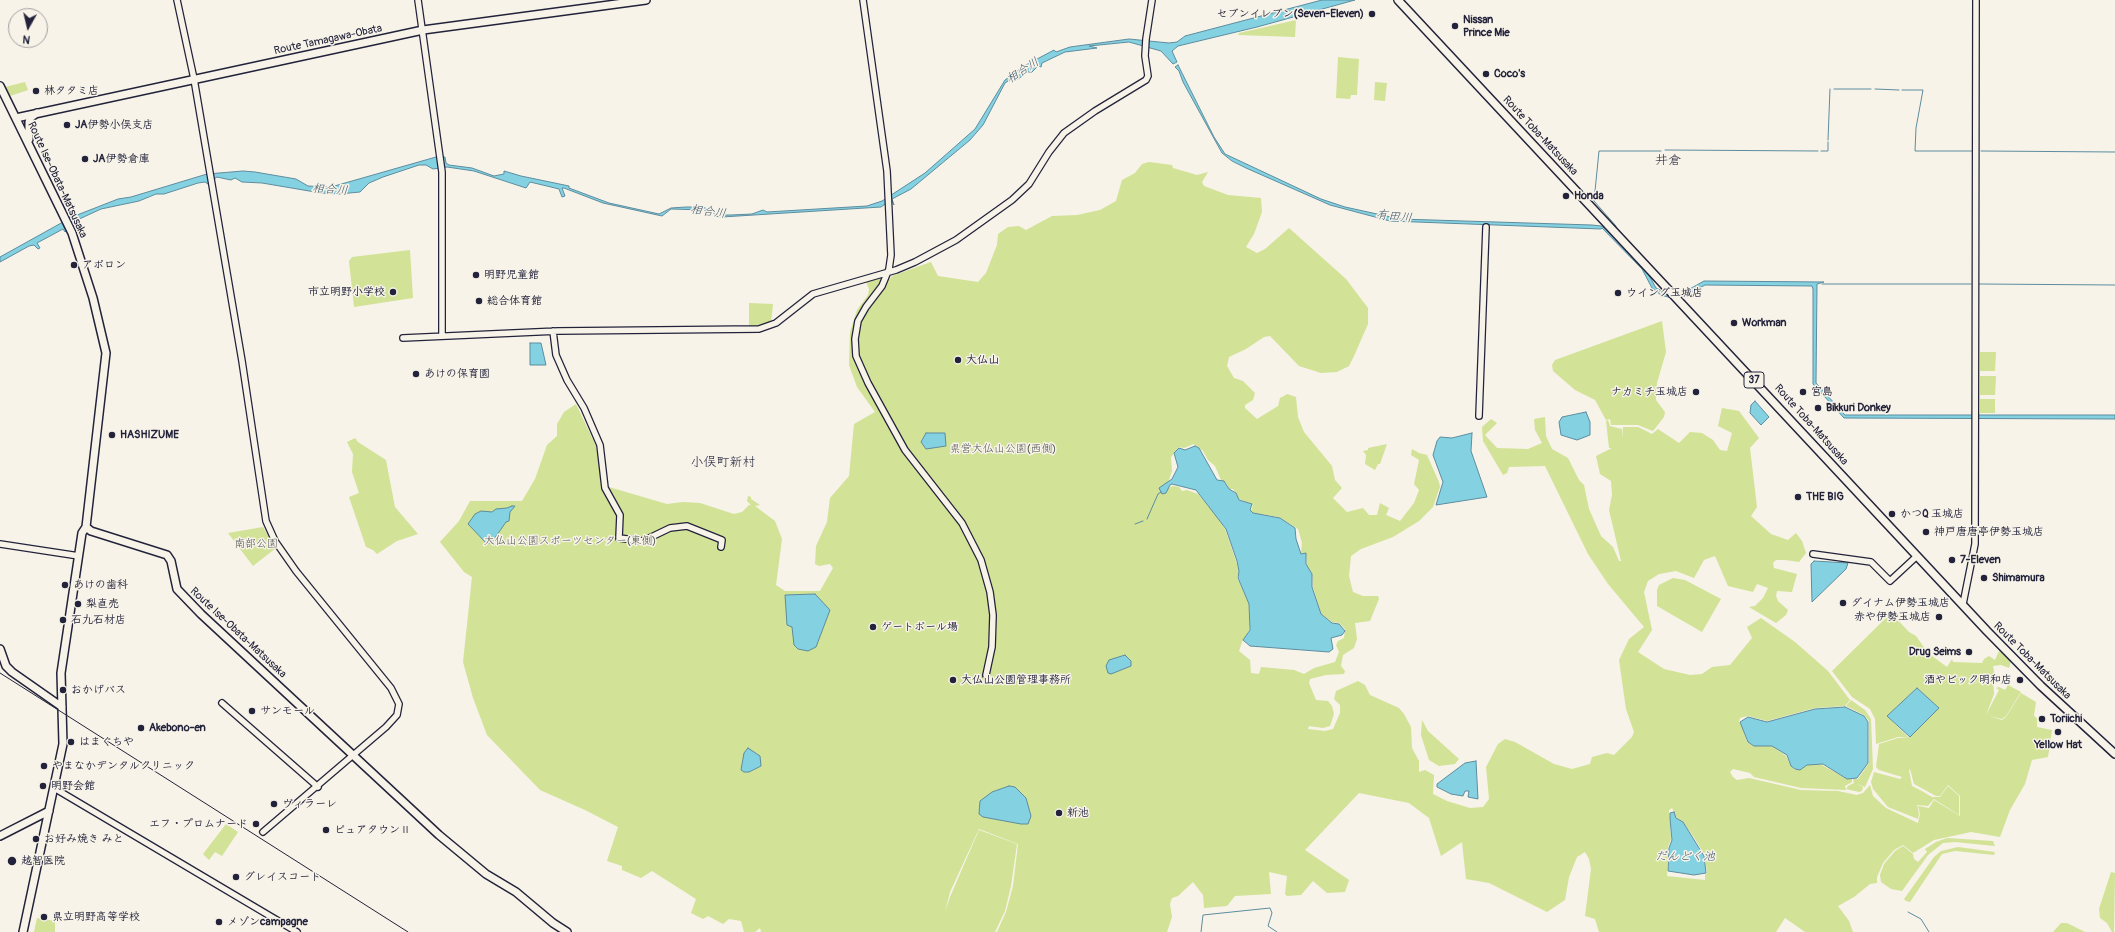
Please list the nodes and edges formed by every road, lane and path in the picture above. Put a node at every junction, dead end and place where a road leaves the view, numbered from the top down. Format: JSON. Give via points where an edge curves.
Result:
{"nodes":[{"id":1,"x":177,"y":0,"type":"edge"},
{"id":2,"x":418,"y":0,"type":"edge"},
{"id":3,"x":646,"y":0,"type":"edge"},
{"id":4,"x":863,"y":0,"type":"edge"},
{"id":5,"x":1152,"y":0,"type":"edge"},
{"id":6,"x":1398,"y":0,"type":"edge"},
{"id":7,"x":1976,"y":0,"type":"edge"},
{"id":8,"x":423,"y":30,"type":"junction"},
{"id":9,"x":194,"y":80,"type":"junction"},
{"id":10,"x":0,"y":86,"type":"edge"},
{"id":11,"x":37,"y":113,"type":"junction"},
{"id":12,"x":16,"y":118,"type":"junction"},
{"id":13,"x":31,"y":145,"type":"junction"},
{"id":14,"x":1486,"y":227,"type":"dead end"},
{"id":15,"x":888,"y":272,"type":"junction"},
{"id":16,"x":553,"y":331,"type":"junction"},
{"id":17,"x":442,"y":336,"type":"junction"},
{"id":18,"x":403,"y":338,"type":"dead end"},
{"id":19,"x":1479,"y":416,"type":"dead end"},
{"id":20,"x":86,"y":527,"type":"junction"},
{"id":21,"x":0,"y":544,"type":"edge"},
{"id":22,"x":721,"y":547,"type":"dead end"},
{"id":23,"x":1813,"y":554,"type":"dead end"},
{"id":24,"x":78,"y":556,"type":"junction"},
{"id":25,"x":1917,"y":556,"type":"junction"},
{"id":26,"x":1963,"y":604,"type":"junction"},
{"id":27,"x":0,"y":649,"type":"edge"},
{"id":28,"x":986,"y":675,"type":"dead end"},
{"id":29,"x":222,"y":703,"type":"dead end"},
{"id":30,"x":62,"y":707,"type":"junction"},
{"id":31,"x":2115,"y":754,"type":"edge"},
{"id":32,"x":353,"y":756,"type":"junction"},
{"id":33,"x":318,"y":787,"type":"junction"},
{"id":34,"x":54,"y":788,"type":"junction"},
{"id":35,"x":49,"y":811,"type":"junction"},
{"id":36,"x":263,"y":832,"type":"dead end"},
{"id":37,"x":0,"y":836,"type":"edge"},
{"id":38,"x":23,"y":932,"type":"edge"},
{"id":39,"x":297,"y":932,"type":"edge"},
{"id":40,"x":567,"y":932,"type":"edge"}],
"edges":[{"from":1,"to":9,"type":"street"},
{"from":2,"to":8,"type":"street"},
{"from":3,"to":8,"type":"main road","name":"Route Tamagawa-Obata"},
{"from":4,"to":15,"type":"street","via":[[888,192],[891,255]]},
{"from":5,"to":15,"type":"street","via":[[1146,39],[1146,80],[1064,133],[1029,184],[1012,200],[956,240],[921,259]]},
{"from":6,"to":25,"type":"main road","name":"Route Toba-Matsusaka","number":"37"},
{"from":7,"to":26,"type":"street","via":[[1974,550]]},
{"from":8,"to":9,"type":"main road","name":"Route Tamagawa-Obata"},
{"from":8,"to":17,"type":"street","via":[[442,172]]},
{"from":9,"to":11,"type":"main road","name":"Route Tamagawa-Obata"},
{"from":9,"to":32,"type":"street","via":[[243,364],[262,506],[267,525],[296,571],[391,688],[399,704],[392,722]]},
{"from":10,"to":12,"type":"main road","name":"Route Ise-Obata-Matsusaka"},
{"from":11,"to":12,"type":"main road","name":"Route Tamagawa-Obata"},
{"from":11,"to":13,"type":"main road","via":[[31,117],[29,124]]},
{"from":12,"to":13,"type":"main road","name":"Route Ise-Obata-Matsusaka"},
{"from":13,"to":20,"type":"main road","name":"Route Ise-Obata-Matsusaka","via":[[72,233],[94,298],[106,356]]},
{"from":14,"to":19,"type":"street"},
{"from":15,"to":16,"type":"street","via":[[813,294],[776,323],[759,329]]},
{"from":15,"to":28,"type":"street","via":[[882,286],[858,322],[856,356],[905,450],[962,523],[981,560],[990,592],[992,615],[992,647]]},
{"from":16,"to":17,"type":"street"},
{"from":16,"to":22,"type":"street","via":[[556,355],[600,445],[605,488],[620,515],[619,538],[643,541],[670,528],[686,526],[721,539]]},
{"from":17,"to":18,"type":"street"},
{"from":20,"to":24,"type":"main road","via":[[82,533]]},
{"from":20,"to":32,"type":"main road","name":"Route Ise-Obata-Matsusaka","via":[[167,555],[181,595]]},
{"from":21,"to":24,"type":"street"},
{"from":23,"to":25,"type":"street","via":[[1871,562],[1890,581]]},
{"from":24,"to":30,"type":"main road","via":[[61,673]]},
{"from":25,"to":26,"type":"main road","name":"Route Toba-Matsusaka","number":"37"},
{"from":26,"to":31,"type":"main road","name":"Route Toba-Matsusaka","number":"37","via":[[2041,686]]},
{"from":27,"to":30,"type":"main road","via":[[6,666],[12,672]]},
{"from":29,"to":33,"type":"street"},
{"from":30,"to":34,"type":"main road","via":[[63,744]]},
{"from":32,"to":33,"type":"street"},
{"from":32,"to":40,"type":"main road","name":"Route Ise-Obata-Matsusaka","via":[[486,874],[516,892]]},
{"from":33,"to":36,"type":"street"},
{"from":34,"to":35,"type":"main road"},
{"from":34,"to":39,"type":"street"},
{"from":35,"to":37,"type":"main road"},
{"from":35,"to":38,"type":"main road"}]}
